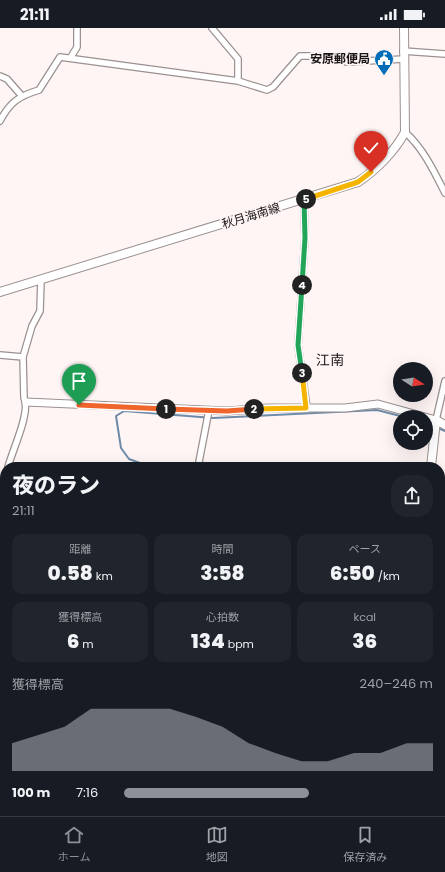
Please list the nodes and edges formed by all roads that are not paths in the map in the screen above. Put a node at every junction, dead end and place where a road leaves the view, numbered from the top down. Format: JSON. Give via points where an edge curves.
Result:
{"nodes":[{"id":1,"x":77,"y":28,"type":"edge"},
{"id":2,"x":212,"y":28,"type":"edge"},
{"id":3,"x":404,"y":28,"type":"edge"},
{"id":4,"x":445,"y":54,"type":"edge"},
{"id":5,"x":403,"y":55,"type":"junction"},
{"id":6,"x":71,"y":57,"type":"junction"},
{"id":7,"x":0,"y":76,"type":"edge"},
{"id":8,"x":238,"y":81,"type":"junction"},
{"id":9,"x":21,"y":95,"type":"junction"},
{"id":10,"x":0,"y":121,"type":"edge"},
{"id":11,"x":405,"y":132,"type":"junction"},
{"id":12,"x":445,"y":192,"type":"edge"},
{"id":13,"x":304,"y":199,"type":"junction"},
{"id":14,"x":41,"y":280,"type":"junction"},
{"id":15,"x":0,"y":292,"type":"edge"},
{"id":16,"x":0,"y":355,"type":"edge"},
{"id":17,"x":23,"y":357,"type":"junction"},
{"id":18,"x":445,"y":381,"type":"edge"},
{"id":19,"x":26,"y":402,"type":"junction"},
{"id":20,"x":306,"y":408,"type":"junction"},
{"id":21,"x":209,"y":410,"type":"junction"},
{"id":22,"x":436,"y":420,"type":"junction"},
{"id":23,"x":445,"y":424,"type":"edge"},
{"id":24,"x":10,"y":462,"type":"edge"},
{"id":25,"x":199,"y":462,"type":"edge"},
{"id":26,"x":432,"y":462,"type":"edge"}],
"edges":[{"from":1,"to":6,"type":"street","via":[[77,47]]},
{"from":2,"to":8,"type":"street","via":[[238,59]]},
{"from":3,"to":5,"type":"main road"},
{"from":4,"to":5,"type":"street"},
{"from":5,"to":8,"type":"street","via":[[347,62],[308,55],[300,56],[273,87],[267,90]]},
{"from":5,"to":11,"type":"main road"},
{"from":6,"to":8,"type":"street"},
{"from":6,"to":9,"type":"street","via":[[60,57],[39,90]]},
{"from":7,"to":9,"type":"street","via":[[7,79]]},
{"from":9,"to":10,"type":"street","via":[[6,110]]},
{"from":11,"to":12,"type":"street","via":[[413,139],[434,170]]},
{"from":11,"to":13,"type":"main road","name":"秋月海南線","via":[[365,177],[345,187]]},
{"from":13,"to":14,"type":"main road","name":"秋月海南線"},
{"from":13,"to":20,"type":"street","via":[[305,238],[298,345]]},
{"from":14,"to":15,"type":"main road","name":"秋月海南線"},
{"from":14,"to":17,"type":"street","via":[[40,311],[32,326]]},
{"from":16,"to":17,"type":"street"},
{"from":17,"to":19,"type":"street"},
{"from":18,"to":22,"type":"street"},
{"from":19,"to":21,"type":"street"},
{"from":19,"to":24,"type":"street"},
{"from":20,"to":21,"type":"street"},
{"from":20,"to":22,"type":"street","via":[[345,408],[378,404]]},
{"from":21,"to":25,"type":"street"},
{"from":22,"to":23,"type":"main road"},
{"from":22,"to":26,"type":"main road"}]}
